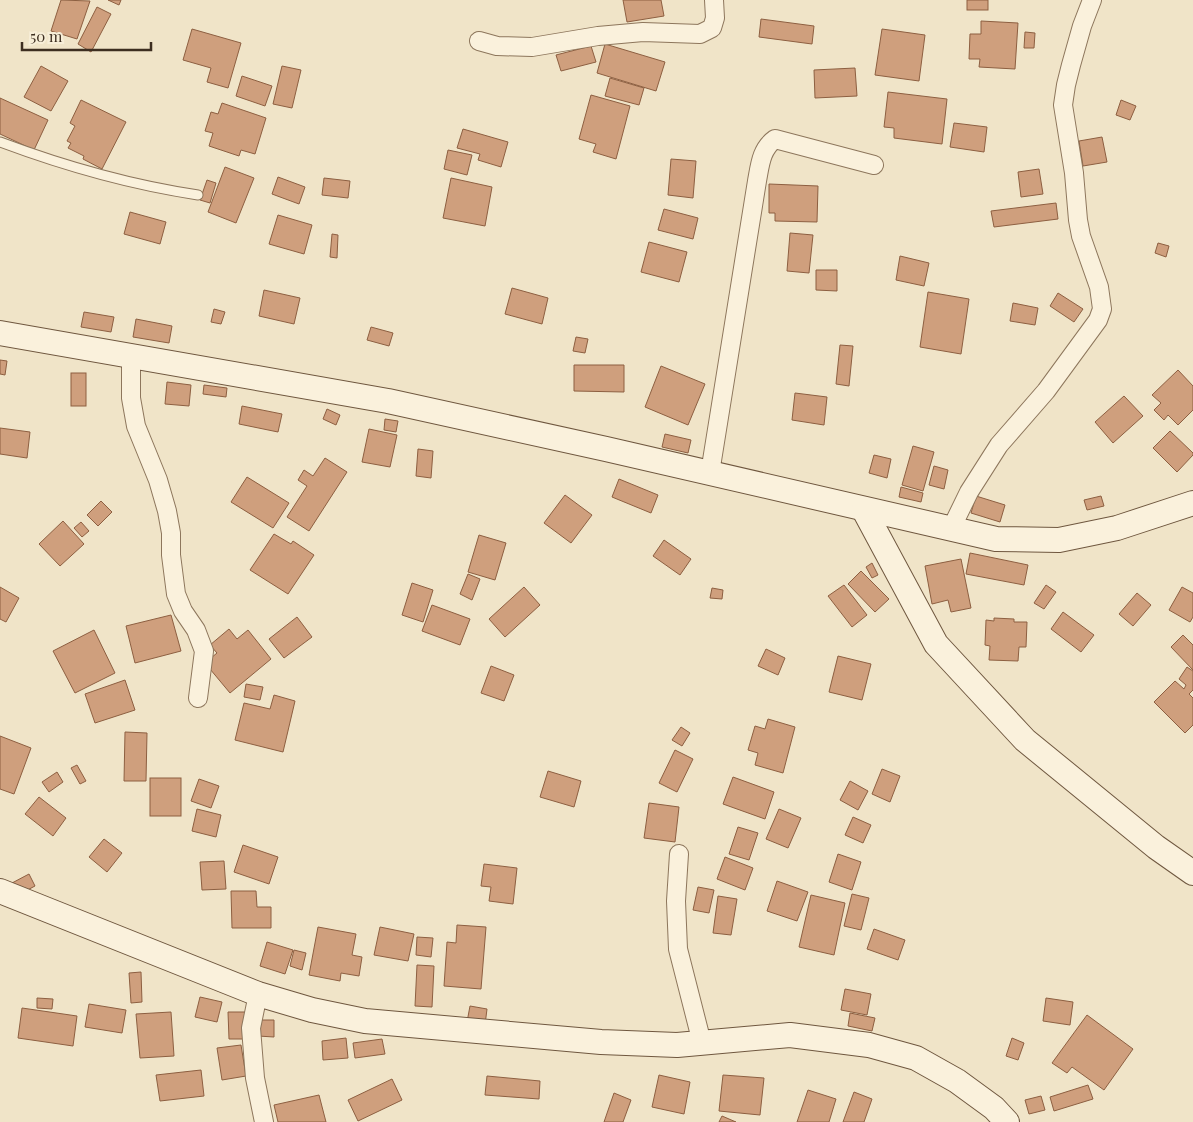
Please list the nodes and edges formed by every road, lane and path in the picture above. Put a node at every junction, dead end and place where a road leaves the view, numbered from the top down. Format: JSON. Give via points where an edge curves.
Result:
{"nodes":[{"id":1,"x":714,"y":0,"type":"edge"},
{"id":2,"x":1092,"y":0,"type":"edge"},
{"id":3,"x":479,"y":41,"type":"dead end"},
{"id":4,"x":0,"y":142,"type":"edge"},
{"id":5,"x":874,"y":165,"type":"dead end"},
{"id":6,"x":198,"y":195,"type":"dead end"},
{"id":7,"x":0,"y":333,"type":"edge"},
{"id":8,"x":131,"y":356,"type":"junction"},
{"id":9,"x":710,"y":474,"type":"junction"},
{"id":10,"x":1193,"y":503,"type":"edge"},
{"id":11,"x":864,"y":510,"type":"junction"},
{"id":12,"x":951,"y":529,"type":"junction"},
{"id":13,"x":198,"y":698,"type":"dead end"},
{"id":14,"x":678,"y":854,"type":"dead end"},
{"id":15,"x":1193,"y":873,"type":"edge"},
{"id":16,"x":0,"y":892,"type":"edge"},
{"id":17,"x":258,"y":994,"type":"junction"},
{"id":18,"x":702,"y":1043,"type":"junction"},
{"id":19,"x":264,"y":1122,"type":"edge"},
{"id":20,"x":1006,"y":1122,"type":"edge"}],
"edges":[{"from":1,"to":3,"type":"street","via":[[712,28],[700,34],[643,32],[532,47],[497,46]]},
{"from":2,"to":12,"type":"street","via":[[1073,57],[1064,105],[1078,220],[1099,287],[1102,309],[1098,320],[1046,391],[999,445],[969,492]]},
{"from":4,"to":6,"type":"lane","via":[[71,168]]},
{"from":5,"to":9,"type":"street","via":[[781,140],[775,139],[767,144],[757,180]]},
{"from":7,"to":8,"type":"main road"},
{"from":8,"to":9,"type":"main road","via":[[388,401]]},
{"from":8,"to":13,"type":"street","via":[[131,398],[136,426],[167,511],[176,594],[204,651]]},
{"from":9,"to":11,"type":"main road"},
{"from":10,"to":12,"type":"main road","via":[[1117,528],[1059,540],[996,539]]},
{"from":11,"to":12,"type":"main road"},
{"from":11,"to":15,"type":"main road","via":[[936,644],[1025,740],[1156,847]]},
{"from":14,"to":18,"type":"street","via":[[678,949]]},
{"from":16,"to":17,"type":"main road"},
{"from":17,"to":18,"type":"main road","via":[[365,1021],[601,1042]]},
{"from":17,"to":19,"type":"street","via":[[251,1028],[255,1078]]},
{"from":18,"to":20,"type":"main road","via":[[790,1035],[869,1045],[916,1058],[957,1081],[994,1108]]}]}
